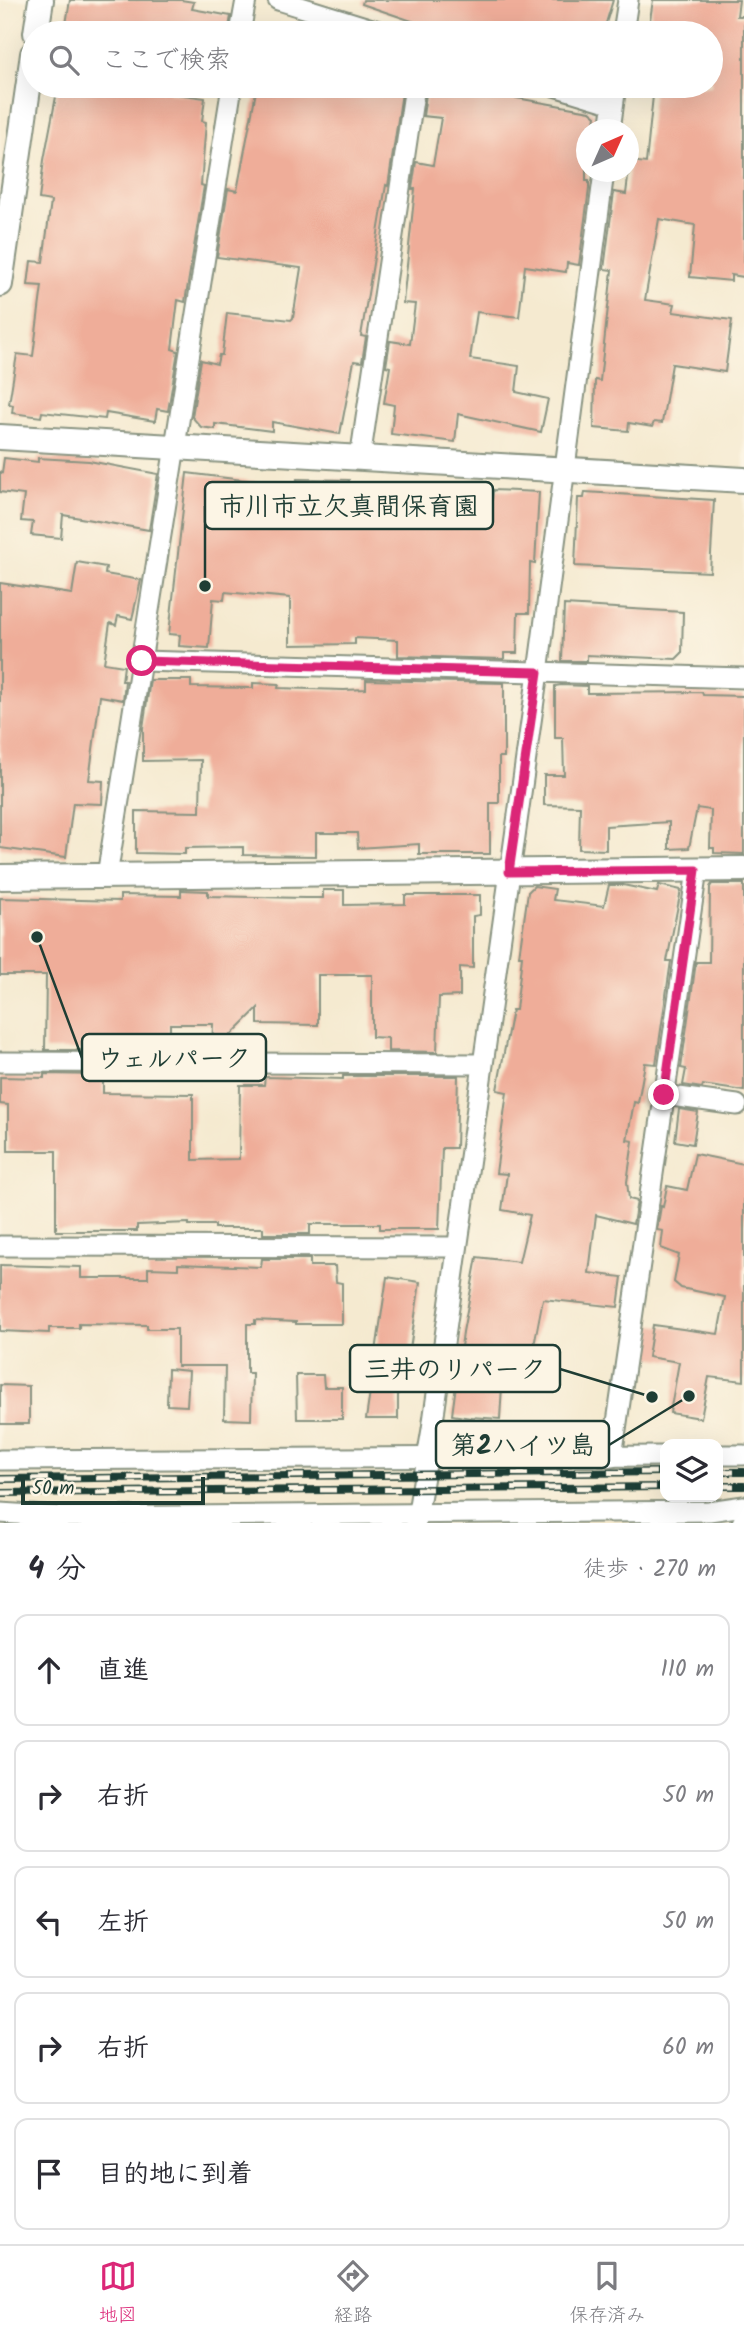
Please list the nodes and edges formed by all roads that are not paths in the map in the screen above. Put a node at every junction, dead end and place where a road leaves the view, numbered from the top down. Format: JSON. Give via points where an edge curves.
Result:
{"nodes":[{"id":1,"x":41,"y":0,"type":"edge"},
{"id":2,"x":246,"y":0,"type":"edge"},
{"id":3,"x":278,"y":0,"type":"edge"},
{"id":4,"x":628,"y":0,"type":"edge"},
{"id":5,"x":38,"y":21,"type":"edge"},
{"id":6,"x":242,"y":21,"type":"edge"},
{"id":7,"x":346,"y":21,"type":"edge"},
{"id":8,"x":625,"y":21,"type":"edge"},
{"id":9,"x":27,"y":98,"type":"edge"},
{"id":10,"x":230,"y":98,"type":"edge"},
{"id":11,"x":413,"y":98,"type":"edge"},
{"id":12,"x":615,"y":98,"type":"edge"},
{"id":13,"x":612,"y":119,"type":"edge"},
{"id":14,"x":603,"y":182,"type":"edge"},
{"id":15,"x":0,"y":284,"type":"edge"},
{"id":16,"x":0,"y":437,"type":"edge"},
{"id":17,"x":174,"y":447,"type":"junction"},
{"id":18,"x":360,"y":459,"type":"junction"},
{"id":19,"x":564,"y":470,"type":"junction"},
{"id":20,"x":744,"y":481,"type":"edge"},
{"id":21,"x":142,"y":661,"type":"junction"},
{"id":22,"x":538,"y":672,"type":"junction"},
{"id":23,"x":744,"y":678,"type":"edge"},
{"id":24,"x":744,"y":869,"type":"edge"},
{"id":25,"x":696,"y":870,"type":"junction"},
{"id":26,"x":509,"y":872,"type":"junction"},
{"id":27,"x":107,"y":876,"type":"junction"},
{"id":28,"x":0,"y":877,"type":"edge"},
{"id":29,"x":0,"y":1062,"type":"edge"},
{"id":30,"x":482,"y":1064,"type":"junction"},
{"id":31,"x":664,"y":1095,"type":"junction"},
{"id":32,"x":737,"y":1105,"type":"dead end"},
{"id":33,"x":0,"y":1245,"type":"edge"},
{"id":34,"x":457,"y":1247,"type":"junction"},
{"id":35,"x":723,"y":1455,"type":"edge"},
{"id":36,"x":744,"y":1455,"type":"edge"},
{"id":37,"x":660,"y":1456,"type":"edge"},
{"id":38,"x":612,"y":1457,"type":"junction"},
{"id":39,"x":426,"y":1459,"type":"junction"},
{"id":40,"x":0,"y":1460,"type":"edge"},
{"id":41,"x":744,"y":1506,"type":"edge"},
{"id":42,"x":5,"y":1517,"type":"edge"},
{"id":43,"x":416,"y":1519,"type":"edge"}],
"edges":[{"from":1,"to":5,"type":"street"},
{"from":2,"to":6,"type":"street"},
{"from":3,"to":7,"type":"street"},
{"from":4,"to":8,"type":"street"},
{"from":9,"to":15,"type":"street"},
{"from":10,"to":17,"type":"street"},
{"from":11,"to":18,"type":"street"},
{"from":12,"to":13,"type":"street"},
{"from":14,"to":19,"type":"street"},
{"from":16,"to":17,"type":"street"},
{"from":17,"to":18,"type":"street"},
{"from":17,"to":21,"type":"street"},
{"from":18,"to":19,"type":"street"},
{"from":19,"to":20,"type":"street"},
{"from":19,"to":22,"type":"street"},
{"from":21,"to":22,"type":"street"},
{"from":21,"to":27,"type":"street"},
{"from":22,"to":23,"type":"street"},
{"from":22,"to":26,"type":"street"},
{"from":24,"to":25,"type":"street"},
{"from":25,"to":26,"type":"street"},
{"from":25,"to":31,"type":"street"},
{"from":26,"to":27,"type":"street"},
{"from":26,"to":30,"type":"street"},
{"from":27,"to":28,"type":"street"},
{"from":29,"to":30,"type":"street"},
{"from":30,"to":34,"type":"street"},
{"from":31,"to":32,"type":"street"},
{"from":31,"to":38,"type":"street"},
{"from":33,"to":34,"type":"street"},
{"from":34,"to":39,"type":"street"},
{"from":35,"to":36,"type":"street"},
{"from":37,"to":38,"type":"street"},
{"from":38,"to":39,"type":"street"},
{"from":39,"to":40,"type":"street"},
{"from":39,"to":43,"type":"street"},
{"from":41,"to":43,"type":"street","via":[[709,1511]]},
{"from":42,"to":43,"type":"street"}]}
